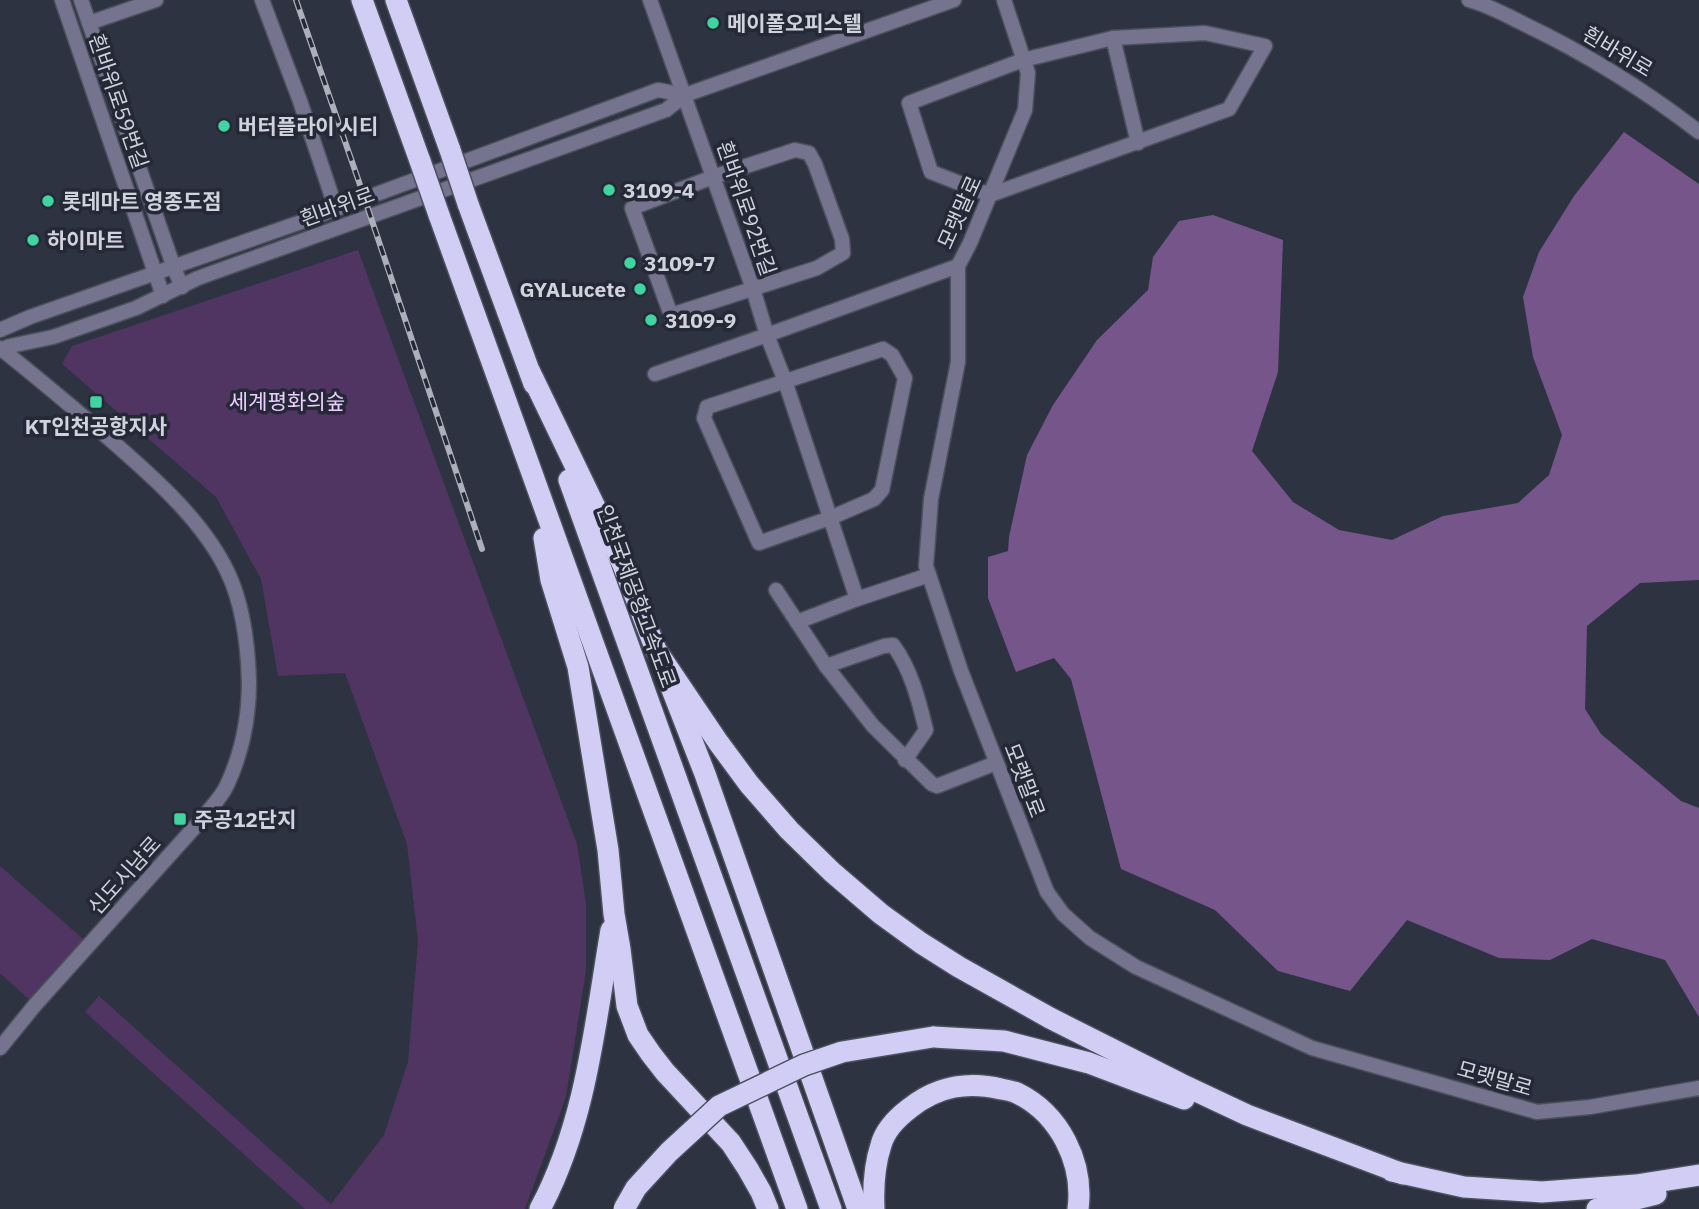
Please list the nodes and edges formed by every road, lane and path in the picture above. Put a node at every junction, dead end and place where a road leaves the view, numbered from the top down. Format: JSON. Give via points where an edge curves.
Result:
{"nodes":[{"id":1,"x":62,"y":0,"type":"edge"},
{"id":2,"x":80,"y":0,"type":"edge"},
{"id":3,"x":156,"y":0,"type":"edge"},
{"id":4,"x":262,"y":0,"type":"edge"},
{"id":5,"x":362,"y":0,"type":"edge"},
{"id":6,"x":396,"y":0,"type":"edge"},
{"id":7,"x":650,"y":0,"type":"edge"},
{"id":8,"x":954,"y":0,"type":"edge"},
{"id":9,"x":1004,"y":0,"type":"edge"},
{"id":10,"x":1469,"y":0,"type":"edge"},
{"id":11,"x":89,"y":23,"type":"junction"},
{"id":12,"x":1113,"y":38,"type":"junction"},
{"id":13,"x":1023,"y":60,"type":"junction"},
{"id":14,"x":685,"y":95,"type":"junction"},
{"id":15,"x":1699,"y":132,"type":"edge"},
{"id":16,"x":1138,"y":143,"type":"junction"},
{"id":17,"x":713,"y":177,"type":"junction"},
{"id":18,"x":990,"y":195,"type":"junction"},
{"id":19,"x":336,"y":209,"type":"junction"},
{"id":20,"x":958,"y":266,"type":"junction"},
{"id":21,"x":174,"y":268,"type":"junction"},
{"id":22,"x":156,"y":274,"type":"junction"},
{"id":23,"x":182,"y":287,"type":"junction"},
{"id":24,"x":753,"y":289,"type":"junction"},
{"id":25,"x":163,"y":296,"type":"junction"},
{"id":26,"x":767,"y":335,"type":"junction"},
{"id":27,"x":2,"y":343,"type":"edge"},
{"id":28,"x":530,"y":372,"type":"junction"},
{"id":29,"x":655,"y":374,"type":"dead end"},
{"id":30,"x":785,"y":381,"type":"junction"},
{"id":31,"x":534,"y":482,"type":"junction"},
{"id":32,"x":830,"y":518,"type":"junction"},
{"id":33,"x":929,"y":575,"type":"junction"},
{"id":34,"x":776,"y":590,"type":"dead end"},
{"id":35,"x":857,"y":599,"type":"junction"},
{"id":36,"x":797,"y":622,"type":"junction"},
{"id":37,"x":656,"y":650,"type":"junction"},
{"id":38,"x":826,"y":666,"type":"junction"},
{"id":39,"x":905,"y":760,"type":"junction"},
{"id":40,"x":996,"y":763,"type":"junction"},
{"id":41,"x":614,"y":914,"type":"junction"},
{"id":42,"x":0,"y":1048,"type":"edge"},
{"id":43,"x":1699,"y":1088,"type":"edge"},
{"id":44,"x":1404,"y":1174,"type":"junction"},
{"id":45,"x":1699,"y":1175,"type":"edge"},
{"id":46,"x":1699,"y":1183,"type":"edge"},
{"id":47,"x":540,"y":1209,"type":"edge"},
{"id":48,"x":624,"y":1209,"type":"edge"},
{"id":49,"x":768,"y":1209,"type":"edge"},
{"id":50,"x":797,"y":1209,"type":"edge"},
{"id":51,"x":831,"y":1209,"type":"edge"},
{"id":52,"x":858,"y":1209,"type":"edge"},
{"id":53,"x":874,"y":1209,"type":"edge"},
{"id":54,"x":1078,"y":1209,"type":"edge"},
{"id":55,"x":1597,"y":1209,"type":"edge"}],
"edges":[{"from":1,"to":22,"type":"street","name":"흰바위로59번길"},
{"from":2,"to":11,"type":"street","name":"흰바위로59번길"},
{"from":3,"to":11,"type":"street"},
{"from":4,"to":19,"type":"street"},
{"from":5,"to":31,"type":"highway","bridge":true},
{"from":6,"to":28,"type":"highway","name":"인천국제공항고속도로","bridge":true},
{"from":7,"to":14,"type":"street","name":"흰바위로92번길"},
{"from":8,"to":14,"type":"street","name":"흰바위로"},
{"from":9,"to":13,"type":"street","name":"모랫말로"},
{"from":10,"to":15,"type":"street","name":"흰바위로","via":[[1588,56]]},
{"from":11,"to":21,"type":"street","name":"흰바위로59번길"},
{"from":12,"to":13,"type":"street"},
{"from":12,"to":16,"type":"street"},
{"from":12,"to":16,"type":"street","via":[[1205,33],[1265,46],[1229,109]]},
{"from":13,"to":18,"type":"street","name":"모랫말로","via":[[1028,73],[1025,110]]},
{"from":13,"to":18,"type":"street","via":[[909,103],[931,172]]},
{"from":14,"to":17,"type":"street","name":"흰바위로92번길"},
{"from":14,"to":19,"type":"street","name":"흰바위로","via":[[658,90]]},
{"from":14,"to":23,"type":"street","name":"흰바위로","via":[[666,110]]},
{"from":16,"to":18,"type":"street"},
{"from":17,"to":24,"type":"street","name":"흰바위로92번길"},
{"from":17,"to":24,"type":"street","via":[[632,208],[671,315]]},
{"from":17,"to":24,"type":"street","via":[[795,150],[808,153],[842,239],[843,253],[817,268]]},
{"from":18,"to":20,"type":"street","name":"모랫말로"},
{"from":19,"to":21,"type":"street","name":"흰바위로"},
{"from":20,"to":26,"type":"street"},
{"from":20,"to":33,"type":"street","name":"모랫말로","via":[[958,362],[931,499]]},
{"from":21,"to":22,"type":"street","name":"흰바위로"},
{"from":21,"to":23,"type":"street","name":"흰바위로59번길"},
{"from":22,"to":25,"type":"street","name":"흰바위로59번길"},
{"from":22,"to":27,"type":"street","name":"흰바위로","via":[[30,317]]},
{"from":23,"to":25,"type":"street","name":"흰바위로"},
{"from":24,"to":26,"type":"street","name":"흰바위로92번길"},
{"from":25,"to":27,"type":"street","name":"흰바위로","via":[[53,337]]},
{"from":26,"to":29,"type":"street"},
{"from":26,"to":30,"type":"street","name":"흰바위로92번길"},
{"from":27,"to":42,"type":"street","name":"신도시남로","via":[[136,463],[206,537],[229,573],[243,617],[249,703],[227,787]]},
{"from":28,"to":37,"type":"highway","via":[[623,565]]},
{"from":28,"to":51,"type":"highway","name":"인천국제공항고속도로"},
{"from":30,"to":32,"type":"street","name":"흰바위로92번길"},
{"from":30,"to":32,"type":"street","via":[[707,407],[704,418],[759,543]]},
{"from":30,"to":32,"type":"street","via":[[883,349],[892,355],[905,378],[882,490],[874,499]]},
{"from":31,"to":41,"type":"highway","via":[[551,580],[578,667]]},
{"from":31,"to":50,"type":"highway"},
{"from":32,"to":35,"type":"street","name":"흰바위로92번길"},
{"from":33,"to":35,"type":"street"},
{"from":33,"to":40,"type":"street","name":"모랫말로"},
{"from":34,"to":36,"type":"street"},
{"from":35,"to":36,"type":"street"},
{"from":36,"to":38,"type":"street"},
{"from":37,"to":44,"type":"highway","via":[[749,784],[789,830],[881,914],[921,943],[1038,1011],[1211,1099]]},
{"from":37,"to":52,"type":"highway","via":[[705,774]]},
{"from":38,"to":39,"type":"street"},
{"from":38,"to":39,"type":"street","via":[[893,645],[911,680],[926,730]]},
{"from":39,"to":40,"type":"street","via":[[937,786]]},
{"from":40,"to":43,"type":"street","name":"모랫말로","via":[[1047,892],[1063,914],[1090,938],[1136,967],[1185,990],[1312,1048],[1537,1112]]},
{"from":41,"to":47,"type":"highway","via":[[582,1093]]},
{"from":41,"to":49,"type":"highway","via":[[627,1006],[638,1035],[665,1072],[731,1143]]},
{"from":44,"to":45,"type":"highway","via":[[1464,1187],[1542,1192]]},
{"from":44,"to":48,"type":"highway","bridge":true,"via":[[1322,1154],[1089,1063],[1004,1041],[933,1037],[842,1052],[719,1106],[669,1152],[636,1188]]},
{"from":46,"to":55,"type":"highway"},
{"from":53,"to":54,"type":"highway","via":[[873,1183],[881,1143],[898,1117],[922,1098],[957,1085],[1016,1092],[1041,1108],[1065,1137],[1078,1170]]}]}
